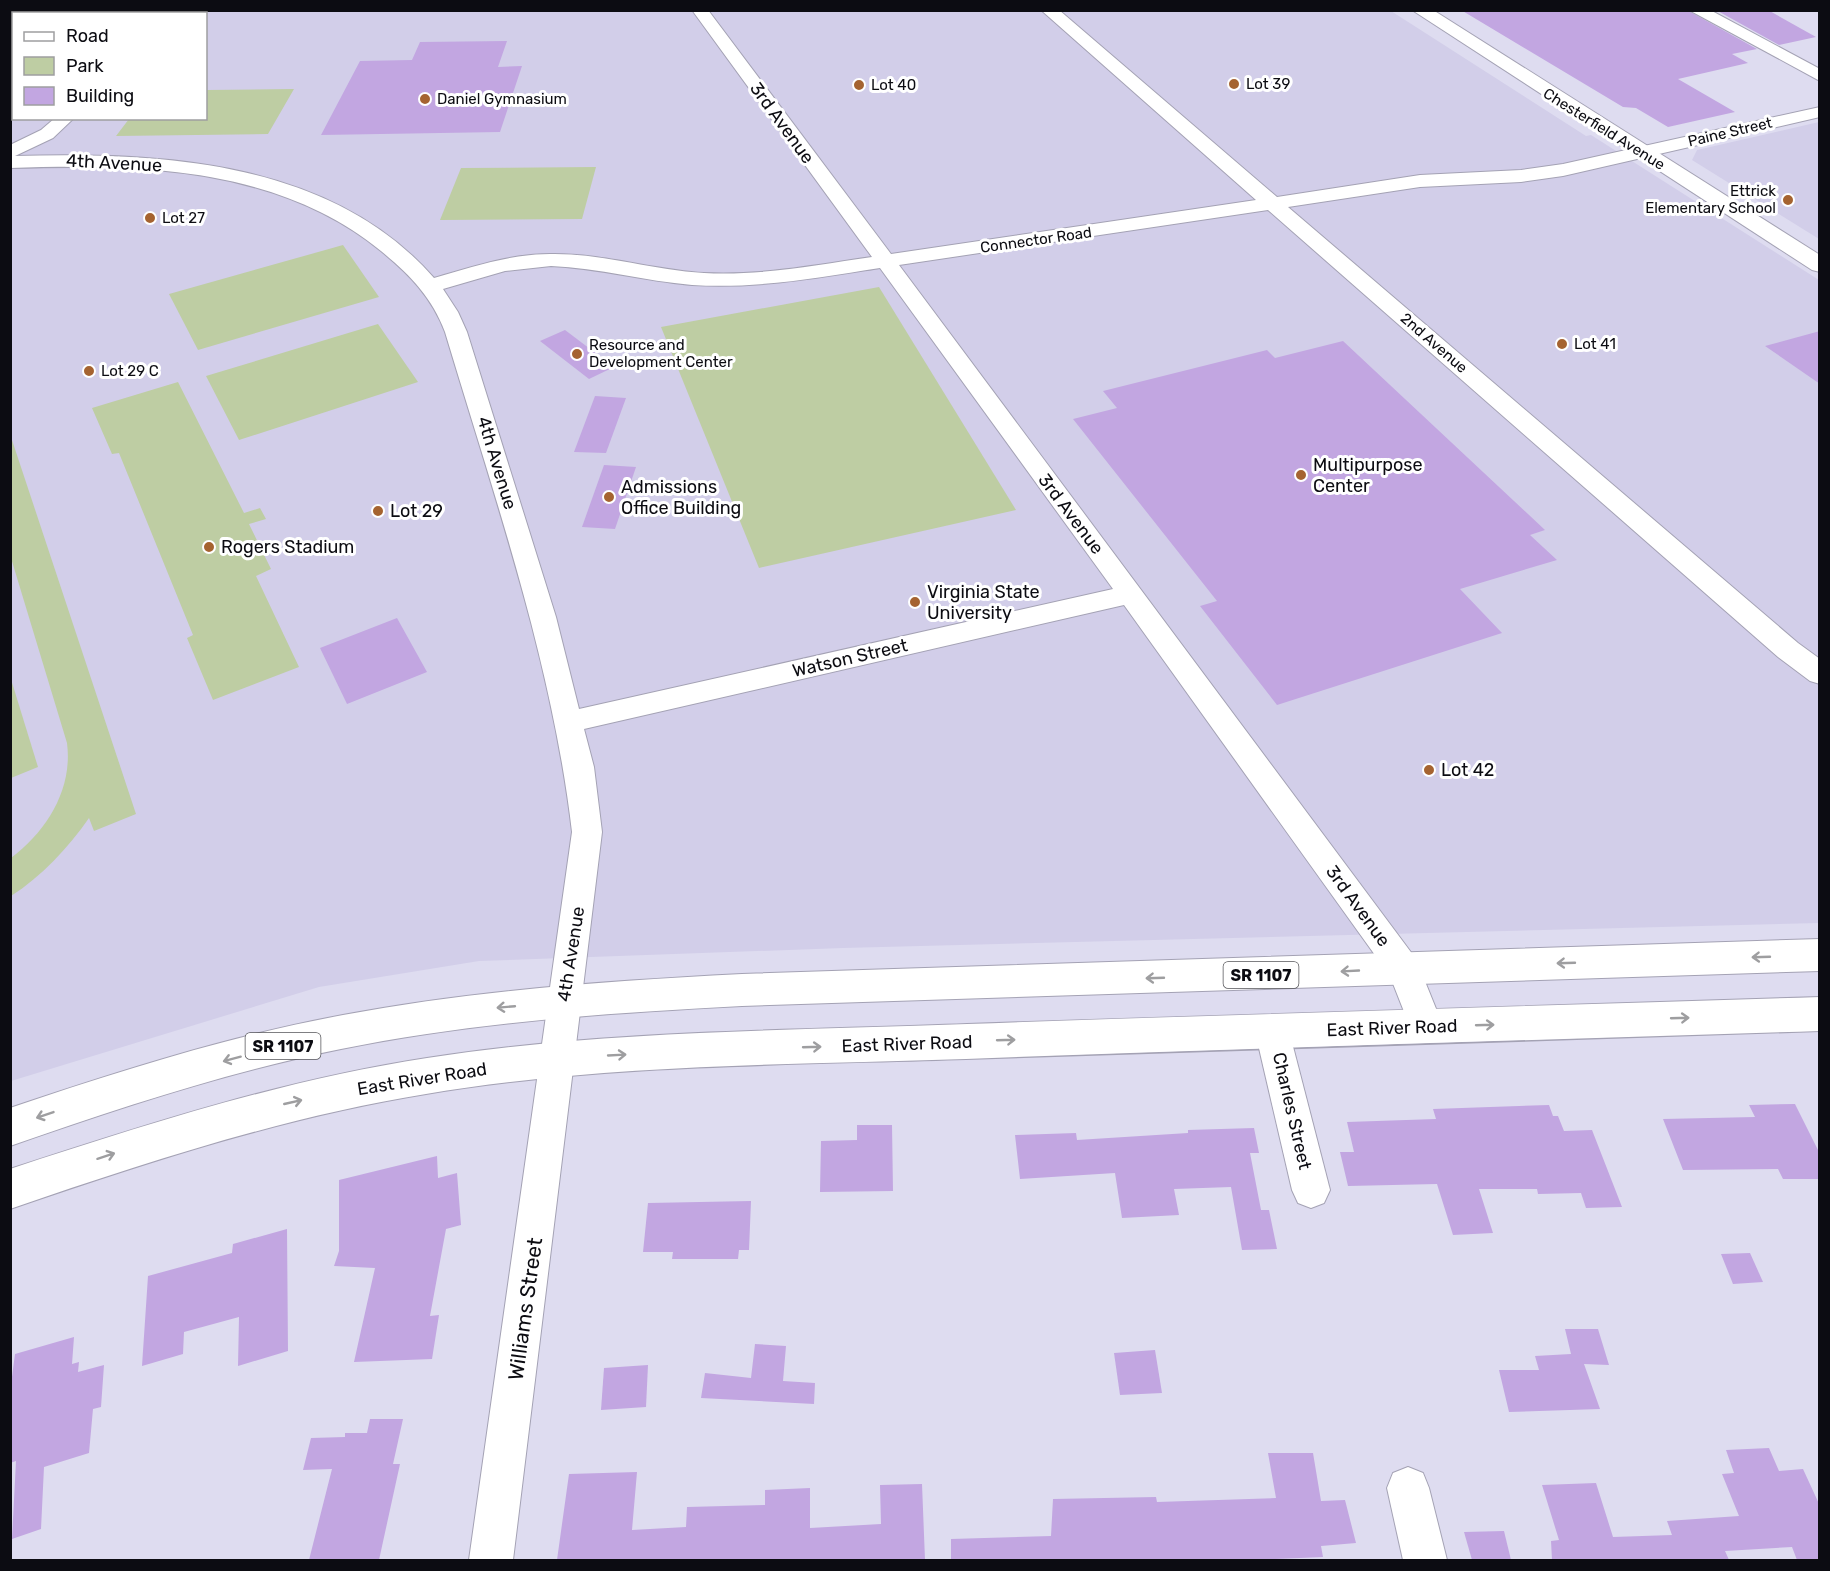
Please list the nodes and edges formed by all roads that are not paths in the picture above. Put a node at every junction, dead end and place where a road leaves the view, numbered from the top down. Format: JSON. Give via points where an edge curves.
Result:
{"nodes":[{"id":1,"x":700,"y":10,"type":"edge"},
{"id":2,"x":1049,"y":10,"type":"edge"},
{"id":3,"x":1420,"y":10,"type":"edge"},
{"id":4,"x":1697,"y":10,"type":"edge"},
{"id":5,"x":1820,"y":76,"type":"edge"},
{"id":6,"x":1820,"y":112,"type":"edge"},
{"id":7,"x":67,"y":130,"type":"edge"},
{"id":8,"x":10,"y":153,"type":"edge"},
{"id":9,"x":1641,"y":153,"type":"junction"},
{"id":10,"x":93,"y":159,"type":"junction"},
{"id":11,"x":10,"y":162,"type":"edge"},
{"id":12,"x":1273,"y":204,"type":"junction"},
{"id":13,"x":884,"y":263,"type":"junction"},
{"id":14,"x":1820,"y":265,"type":"edge"},
{"id":15,"x":430,"y":286,"type":"junction"},
{"id":16,"x":1131,"y":594,"type":"junction"},
{"id":17,"x":1820,"y":674,"type":"edge"},
{"id":18,"x":568,"y":722,"type":"junction"},
{"id":19,"x":1820,"y":955,"type":"edge"},
{"id":20,"x":1404,"y":969,"type":"junction"},
{"id":21,"x":564,"y":1002,"type":"junction"},
{"id":22,"x":1820,"y":1014,"type":"edge"},
{"id":23,"x":1426,"y":1026,"type":"junction"},
{"id":24,"x":1272,"y":1031,"type":"junction"},
{"id":25,"x":558,"y":1058,"type":"junction"},
{"id":26,"x":10,"y":1127,"type":"edge"},
{"id":27,"x":10,"y":1189,"type":"edge"},
{"id":28,"x":1311,"y":1190,"type":"dead end"},
{"id":29,"x":1408,"y":1488,"type":"dead end"},
{"id":30,"x":491,"y":1560,"type":"edge"},
{"id":31,"x":1425,"y":1560,"type":"edge"}],
"edges":[{"from":1,"to":13,"type":"street","name":"3rd Avenue"},
{"from":2,"to":12,"type":"street","name":"2nd Avenue"},
{"from":3,"to":9,"type":"main road","name":"Chesterfield Avenue"},
{"from":4,"to":5,"type":"street"},
{"from":6,"to":9,"type":"street","name":"Paine Street"},
{"from":7,"to":8,"type":"street"},
{"from":7,"to":10,"type":"street"},
{"from":9,"to":12,"type":"street","name":"Connector Road","via":[[1541,173],[1428,180]]},
{"from":9,"to":14,"type":"main road","name":"Chesterfield Avenue"},
{"from":10,"to":11,"type":"street","name":"4th Avenue"},
{"from":10,"to":15,"type":"street","name":"4th Avenue","via":[[212,172],[268,184],[339,212],[369,230]]},
{"from":12,"to":13,"type":"street","name":"Connector Road"},
{"from":12,"to":17,"type":"street","name":"2nd Avenue"},
{"from":13,"to":15,"type":"street","name":"Connector Road","via":[[731,280],[548,260]]},
{"from":13,"to":16,"type":"street","name":"3rd Avenue"},
{"from":15,"to":18,"type":"street","name":"4th Avenue","via":[[447,312],[462,351],[538,598]]},
{"from":16,"to":18,"type":"street","name":"Watson Street"},
{"from":16,"to":20,"type":"street","name":"3rd Avenue"},
{"from":18,"to":21,"type":"street","name":"4th Avenue","via":[[588,832]]},
{"from":19,"to":20,"type":"main road","number":"SR 1107","one_way":true},
{"from":20,"to":21,"type":"main road","number":"SR 1107","one_way":true,"via":[[702,992]]},
{"from":20,"to":23,"type":"street","name":"3rd Avenue"},
{"from":21,"to":25,"type":"street","name":"4th Avenue"},
{"from":21,"to":26,"type":"main road","number":"SR 1107","one_way":true,"via":[[386,1023],[299,1041],[178,1073]]},
{"from":23,"to":22,"type":"main road","name":"East River Road","one_way":true},
{"from":23,"to":24,"type":"main road","name":"East River Road"},
{"from":25,"to":24,"type":"main road","name":"East River Road","one_way":true},
{"from":24,"to":28,"type":"street","name":"Charles Street"},
{"from":27,"to":25,"type":"main road","name":"East River Road","one_way":true,"via":[[139,1146],[286,1104],[424,1076]]},
{"from":25,"to":30,"type":"street","name":"Williams Street"},
{"from":29,"to":31,"type":"street"}]}
